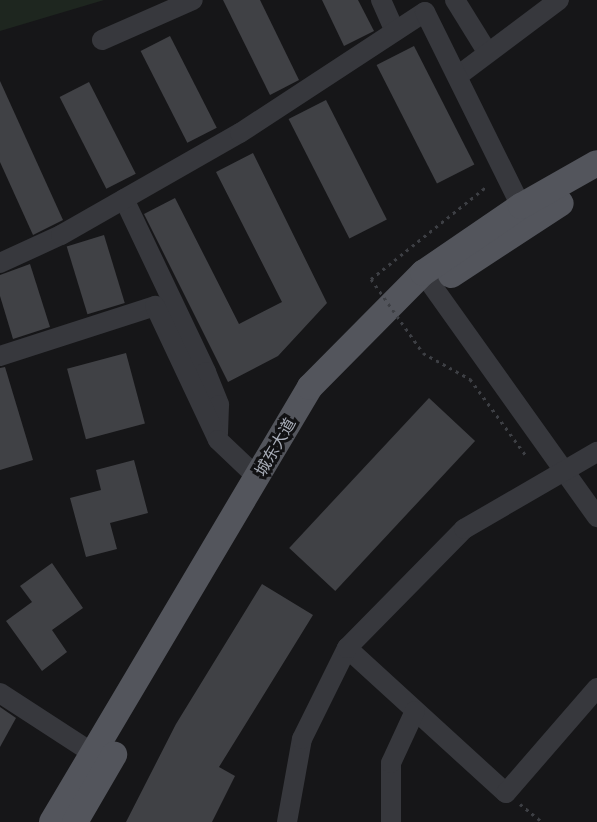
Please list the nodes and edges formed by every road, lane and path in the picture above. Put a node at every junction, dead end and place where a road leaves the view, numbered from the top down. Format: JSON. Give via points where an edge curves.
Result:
{"nodes":[{"id":1,"x":193,"y":0,"type":"edge"},
{"id":2,"x":381,"y":0,"type":"edge"},
{"id":3,"x":455,"y":0,"type":"edge"},
{"id":4,"x":559,"y":0,"type":"edge"},
{"id":5,"x":395,"y":31,"type":"junction"},
{"id":6,"x":102,"y":40,"type":"dead end"},
{"id":7,"x":486,"y":50,"type":"junction"},
{"id":8,"x":459,"y":75,"type":"junction"},
{"id":9,"x":597,"y":163,"type":"edge"},
{"id":10,"x":597,"y":183,"type":"edge"},
{"id":11,"x":486,"y":187,"type":"dead end"},
{"id":12,"x":124,"y":199,"type":"junction"},
{"id":13,"x":521,"y":206,"type":"junction"},
{"id":14,"x":0,"y":263,"type":"edge"},
{"id":15,"x":428,"y":280,"type":"junction"},
{"id":16,"x":0,"y":356,"type":"edge"},
{"id":17,"x":218,"y":440,"type":"junction"},
{"id":18,"x":597,"y":452,"type":"edge"},
{"id":19,"x":527,"y":457,"type":"dead end"},
{"id":20,"x":562,"y":470,"type":"junction"},
{"id":21,"x":257,"y":477,"type":"junction"},
{"id":22,"x":597,"y":517,"type":"edge"},
{"id":23,"x":347,"y":648,"type":"junction"},
{"id":24,"x":597,"y":688,"type":"edge"},
{"id":25,"x":0,"y":693,"type":"edge"},
{"id":26,"x":415,"y":711,"type":"junction"},
{"id":27,"x":94,"y":754,"type":"junction"},
{"id":28,"x":507,"y":793,"type":"junction"},
{"id":29,"x":52,"y":822,"type":"edge"},
{"id":30,"x":75,"y":822,"type":"edge"},
{"id":31,"x":287,"y":822,"type":"edge"},
{"id":32,"x":391,"y":822,"type":"edge"},
{"id":33,"x":542,"y":822,"type":"edge"}],
"edges":[{"from":1,"to":6,"type":"street"},
{"from":2,"to":5,"type":"street"},
{"from":3,"to":7,"type":"street"},
{"from":4,"to":7,"type":"street"},
{"from":5,"to":8,"type":"street","via":[[425,12]]},
{"from":5,"to":12,"type":"street","via":[[240,133]]},
{"from":7,"to":8,"type":"street"},
{"from":8,"to":13,"type":"street"},
{"from":9,"to":13,"type":"main road","name":"城东大道"},
{"from":10,"to":15,"type":"main road","name":"城东大道"},
{"from":11,"to":19,"type":"path","bridge":true,"via":[[371,279],[423,353],[470,379]]},
{"from":12,"to":14,"type":"street"},
{"from":12,"to":17,"type":"street","via":[[219,405]]},
{"from":13,"to":15,"type":"main road","name":"城东大道"},
{"from":15,"to":20,"type":"street"},
{"from":15,"to":21,"type":"main road","name":"城东大道","via":[[310,387]]},
{"from":15,"to":30,"type":"main road","name":"城东大道","via":[[324,398]]},
{"from":16,"to":17,"type":"street","via":[[156,306]]},
{"from":17,"to":21,"type":"street"},
{"from":18,"to":20,"type":"street"},
{"from":20,"to":22,"type":"street"},
{"from":20,"to":23,"type":"street","via":[[464,529]]},
{"from":21,"to":27,"type":"main road","name":"城东大道"},
{"from":23,"to":26,"type":"street"},
{"from":23,"to":31,"type":"street","via":[[302,739]]},
{"from":24,"to":28,"type":"street"},
{"from":25,"to":27,"type":"street"},
{"from":26,"to":28,"type":"street"},
{"from":26,"to":32,"type":"street","via":[[392,763]]},
{"from":27,"to":29,"type":"main road","name":"城东大道"},
{"from":28,"to":33,"type":"path"}]}
